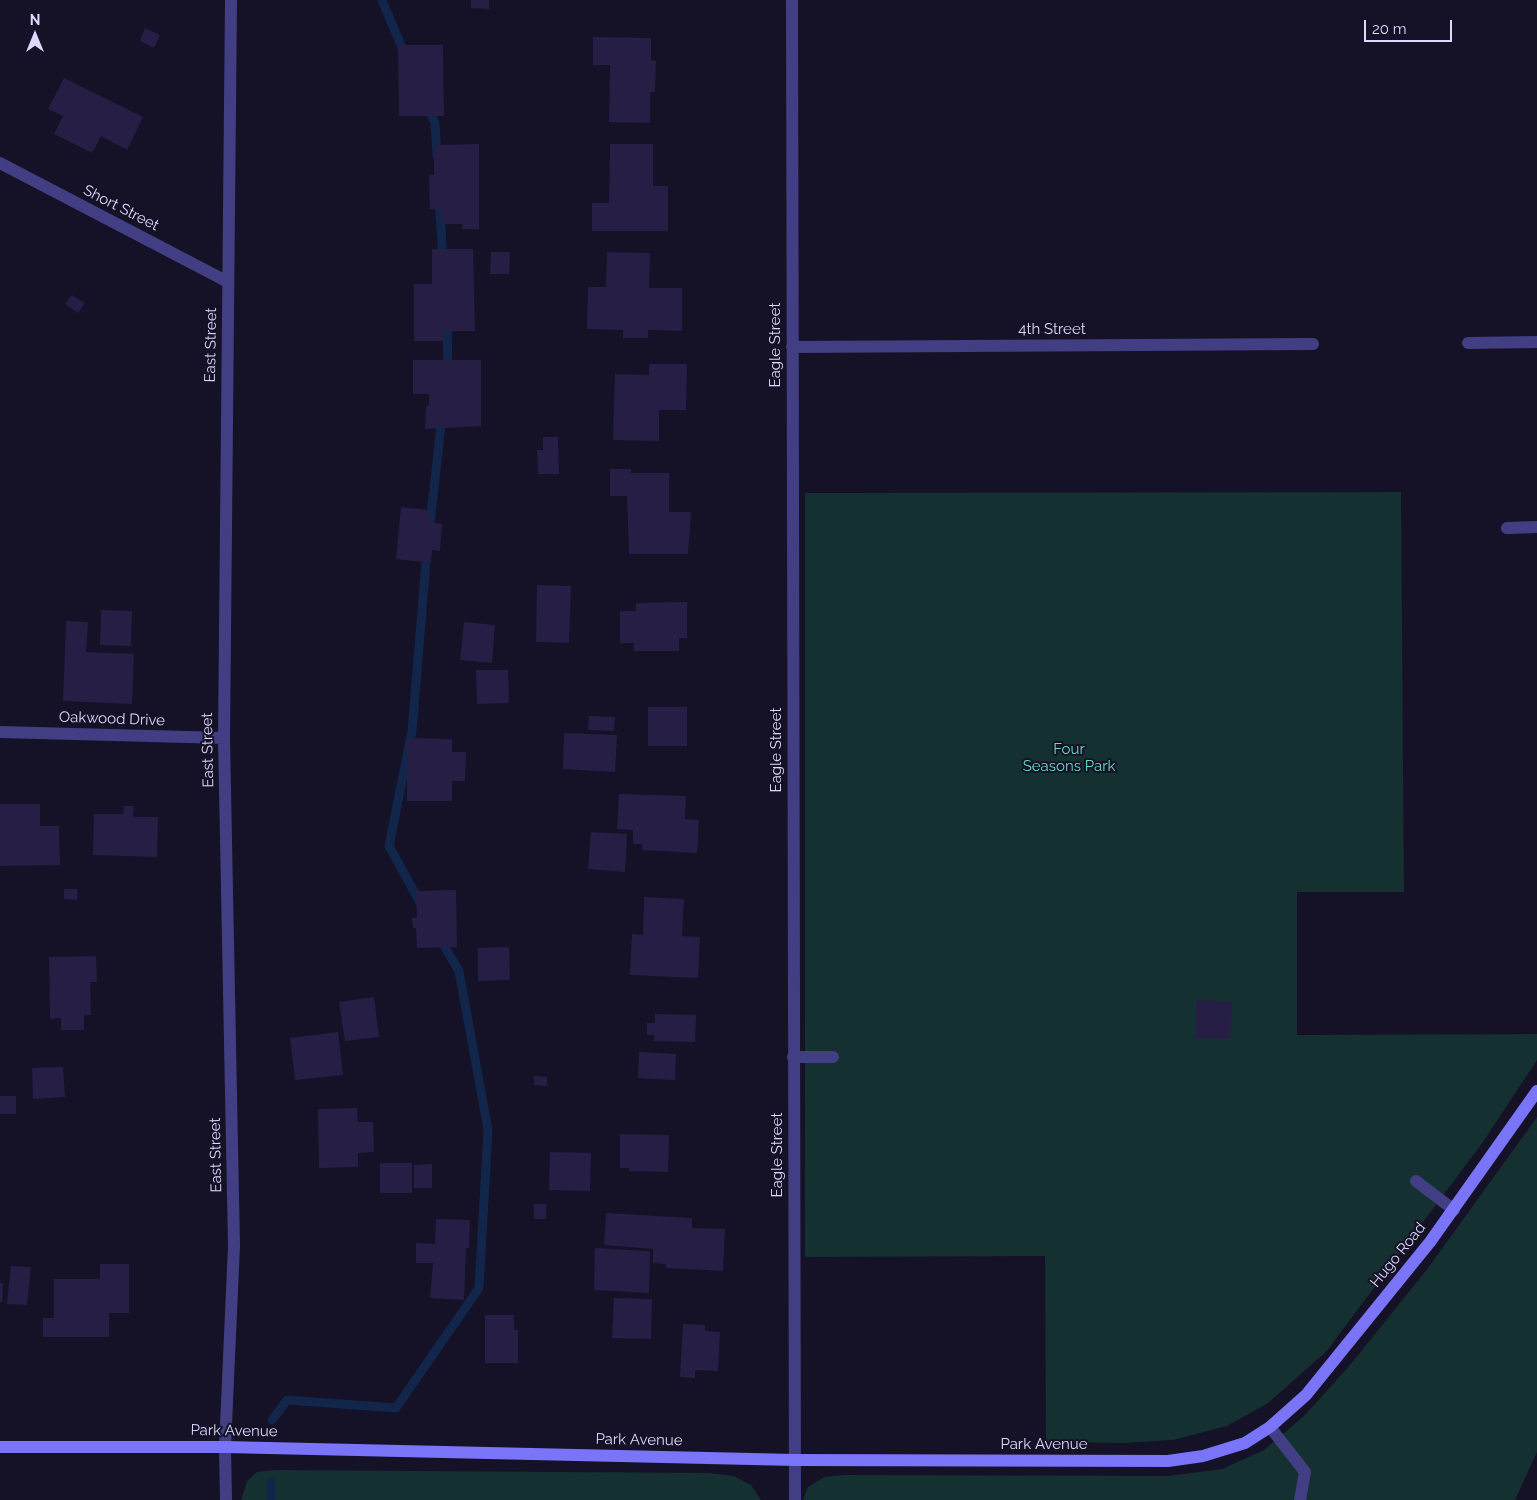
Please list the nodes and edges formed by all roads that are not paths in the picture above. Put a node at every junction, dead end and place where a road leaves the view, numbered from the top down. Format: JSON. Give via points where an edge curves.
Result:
{"nodes":[{"id":1,"x":231,"y":0,"type":"edge"},
{"id":2,"x":792,"y":0,"type":"edge"},
{"id":3,"x":0,"y":163,"type":"edge"},
{"id":4,"x":228,"y":282,"type":"junction"},
{"id":5,"x":1537,"y":342,"type":"edge"},
{"id":6,"x":1468,"y":343,"type":"dead end"},
{"id":7,"x":1313,"y":344,"type":"dead end"},
{"id":8,"x":792,"y":347,"type":"junction"},
{"id":9,"x":1537,"y":527,"type":"edge"},
{"id":10,"x":1507,"y":528,"type":"dead end"},
{"id":11,"x":0,"y":732,"type":"edge"},
{"id":12,"x":224,"y":738,"type":"junction"},
{"id":13,"x":793,"y":1056,"type":"junction"},
{"id":14,"x":833,"y":1056,"type":"dead end"},
{"id":15,"x":1537,"y":1091,"type":"edge"},
{"id":16,"x":1416,"y":1181,"type":"dead end"},
{"id":17,"x":1454,"y":1210,"type":"junction"},
{"id":18,"x":1270,"y":1427,"type":"junction"},
{"id":19,"x":226,"y":1447,"type":"junction"},
{"id":20,"x":0,"y":1448,"type":"edge"},
{"id":21,"x":795,"y":1460,"type":"junction"},
{"id":22,"x":226,"y":1500,"type":"edge"},
{"id":23,"x":794,"y":1500,"type":"edge"},
{"id":24,"x":1300,"y":1500,"type":"edge"}],
"edges":[{"from":1,"to":4,"type":"street","name":"East Street"},
{"from":2,"to":8,"type":"street","name":"Eagle Street"},
{"from":3,"to":4,"type":"street","name":"Short Street"},
{"from":4,"to":12,"type":"street","name":"East Street"},
{"from":5,"to":6,"type":"street"},
{"from":7,"to":8,"type":"street","name":"4th Street"},
{"from":8,"to":13,"type":"street","name":"Eagle Street"},
{"from":9,"to":10,"type":"street"},
{"from":11,"to":12,"type":"street","name":"Oakwood Drive"},
{"from":12,"to":19,"type":"street","name":"East Street","via":[[234,1246]]},
{"from":13,"to":14,"type":"street"},
{"from":13,"to":21,"type":"street","name":"Eagle Street"},
{"from":15,"to":17,"type":"street","name":"Hugo Road"},
{"from":16,"to":17,"type":"street"},
{"from":17,"to":18,"type":"street","name":"Hugo Road","via":[[1306,1395]]},
{"from":18,"to":21,"type":"street","name":"Park Avenue","via":[[1244,1443],[1203,1456],[1168,1461]]},
{"from":18,"to":24,"type":"street","via":[[1304,1472]]},
{"from":19,"to":20,"type":"street","name":"Park Avenue"},
{"from":19,"to":21,"type":"street","name":"Park Avenue"},
{"from":19,"to":22,"type":"street","name":"East Street"},
{"from":21,"to":23,"type":"street","name":"Eagle Street"}]}
